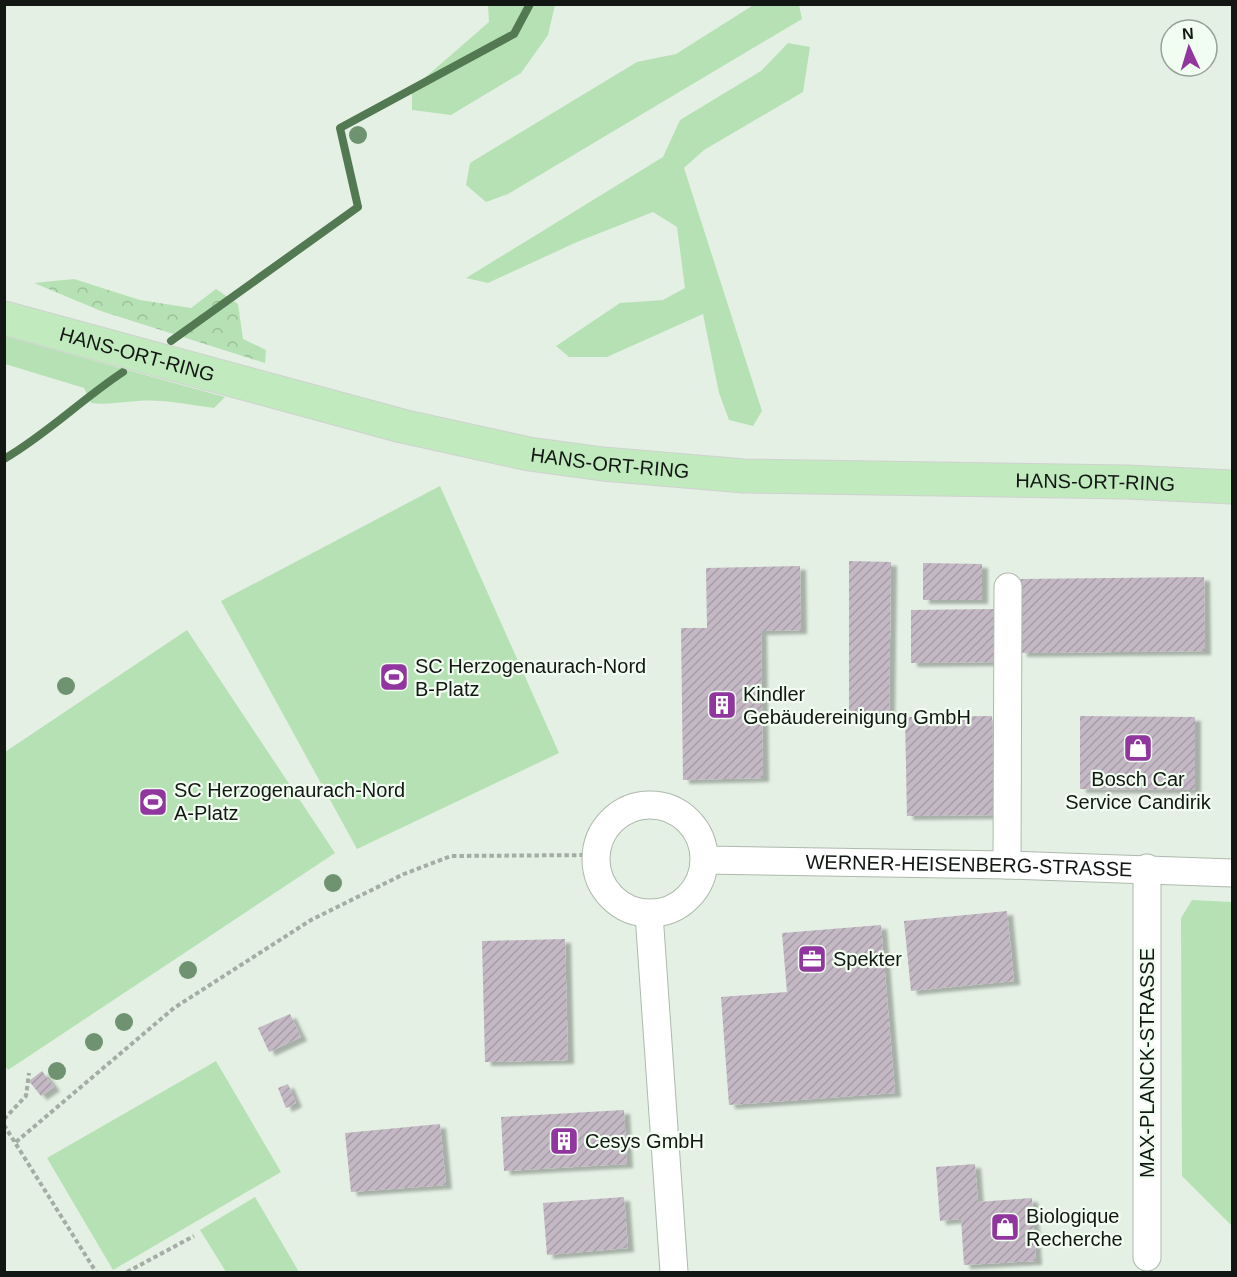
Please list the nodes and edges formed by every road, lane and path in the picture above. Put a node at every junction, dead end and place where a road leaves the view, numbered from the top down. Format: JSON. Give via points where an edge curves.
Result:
{"nodes":[{"id":1,"x":4,"y":318,"type":"edge"},
{"id":2,"x":1233,"y":487,"type":"edge"},
{"id":3,"x":1008,"y":588,"type":"dead end"},
{"id":4,"x":597,"y":855,"type":"junction"},
{"id":5,"x":705,"y":860,"type":"junction"},
{"id":6,"x":1007,"y":865,"type":"junction"},
{"id":7,"x":1147,"y":868,"type":"junction"},
{"id":8,"x":1233,"y":873,"type":"edge"},
{"id":9,"x":649,"y":914,"type":"junction"},
{"id":10,"x":29,"y":1073,"type":"dead end"},
{"id":11,"x":4,"y":1119,"type":"edge"},
{"id":12,"x":4,"y":1125,"type":"edge"},
{"id":13,"x":16,"y":1142,"type":"junction"},
{"id":14,"x":194,"y":1236,"type":"dead end"},
{"id":15,"x":1147,"y":1257,"type":"dead end"},
{"id":16,"x":96,"y":1272,"type":"edge"},
{"id":17,"x":127,"y":1272,"type":"edge"},
{"id":18,"x":674,"y":1272,"type":"edge"}],
"edges":[{"from":1,"to":2,"type":"main road","name":"HANS-ORT-RING","via":[[402,426],[529,454],[744,476]]},
{"from":3,"to":6,"type":"street"},
{"from":4,"to":5,"type":"street","via":[[600,839],[618,816],[642,806],[661,806],[693,825]]},
{"from":4,"to":9,"type":"street","via":[[597,871],[614,899],[627,908]]},
{"from":4,"to":13,"type":"path","via":[[451,856],[394,879],[310,921],[174,1008]]},
{"from":5,"to":6,"type":"street","name":"WERNER-HEISENBERG-STRASSE"},
{"from":5,"to":9,"type":"street","via":[[692,894],[678,906]]},
{"from":6,"to":7,"type":"street","name":"WERNER-HEISENBERG-STRASSE"},
{"from":7,"to":8,"type":"street","name":"WERNER-HEISENBERG-STRASSE"},
{"from":7,"to":15,"type":"street","name":"MAX-PLANCK-STRASSE"},
{"from":9,"to":18,"type":"street"},
{"from":10,"to":11,"type":"path","via":[[26,1096]]},
{"from":12,"to":13,"type":"path"},
{"from":13,"to":16,"type":"path"},
{"from":14,"to":17,"type":"path"}]}
